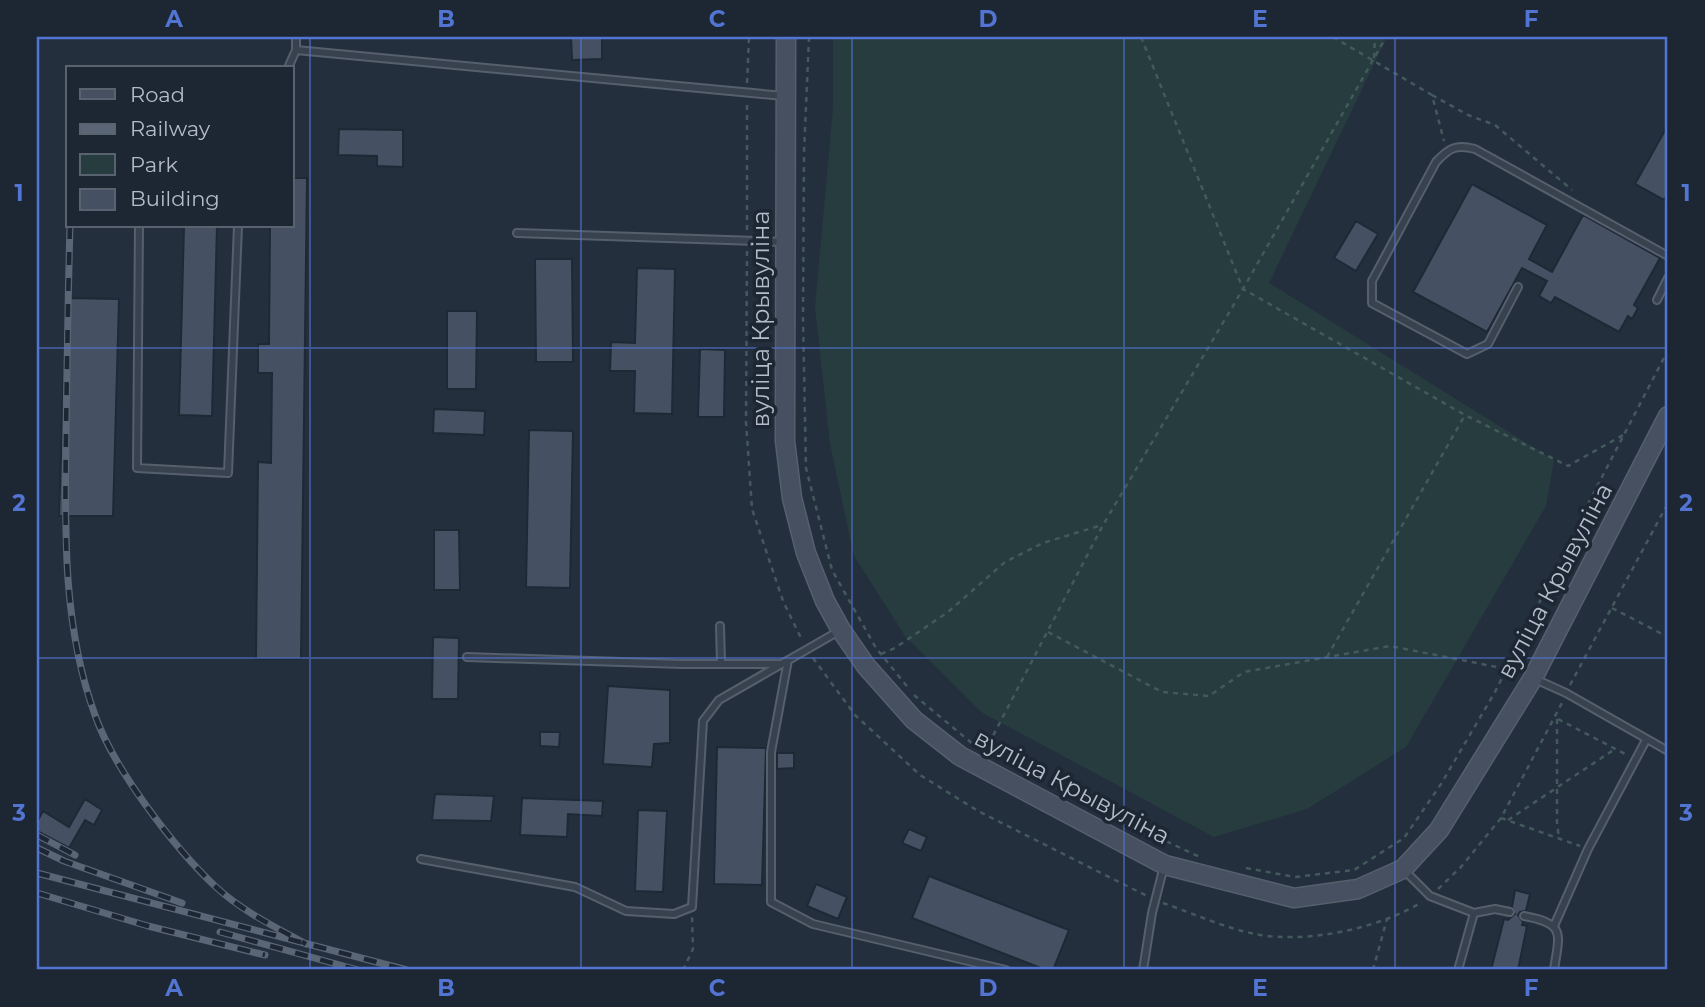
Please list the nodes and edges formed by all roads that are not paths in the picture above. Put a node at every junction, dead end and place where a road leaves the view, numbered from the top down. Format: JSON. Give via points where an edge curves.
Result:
{"nodes":[{"id":1,"x":296,"y":37,"type":"edge"},
{"id":2,"x":786,"y":37,"type":"edge"},
{"id":3,"x":296,"y":50,"type":"junction"},
{"id":4,"x":289,"y":66,"type":"edge"},
{"id":5,"x":786,"y":96,"type":"junction"},
{"id":6,"x":139,"y":228,"type":"edge"},
{"id":7,"x":238,"y":228,"type":"edge"},
{"id":8,"x":517,"y":233,"type":"dead end"},
{"id":9,"x":786,"y":242,"type":"junction"},
{"id":10,"x":1668,"y":256,"type":"edge"},
{"id":11,"x":1668,"y":278,"type":"edge"},
{"id":12,"x":1518,"y":287,"type":"dead end"},
{"id":13,"x":1657,"y":300,"type":"dead end"},
{"id":14,"x":1668,"y":416,"type":"edge"},
{"id":15,"x":720,"y":626,"type":"dead end"},
{"id":16,"x":841,"y":630,"type":"junction"},
{"id":17,"x":467,"y":657,"type":"dead end"},
{"id":18,"x":788,"y":660,"type":"junction"},
{"id":19,"x":721,"y":663,"type":"junction"},
{"id":20,"x":781,"y":664,"type":"junction"},
{"id":21,"x":1533,"y":678,"type":"junction"},
{"id":22,"x":1646,"y":740,"type":"junction"},
{"id":23,"x":1668,"y":751,"type":"edge"},
{"id":24,"x":421,"y":859,"type":"dead end"},
{"id":25,"x":1165,"y":864,"type":"junction"},
{"id":26,"x":1403,"y":869,"type":"junction"},
{"id":27,"x":1510,"y":912,"type":"dead end"},
{"id":28,"x":1474,"y":913,"type":"junction"},
{"id":29,"x":1524,"y":916,"type":"dead end"},
{"id":30,"x":1554,"y":926,"type":"junction"},
{"id":31,"x":1006,"y":970,"type":"edge"},
{"id":32,"x":1143,"y":970,"type":"edge"},
{"id":33,"x":1458,"y":970,"type":"edge"},
{"id":34,"x":1554,"y":970,"type":"edge"}],
"edges":[{"from":1,"to":3,"type":"lane"},
{"from":2,"to":5,"type":"main road","name":"вуліца Крывуліна"},
{"from":3,"to":4,"type":"lane"},
{"from":3,"to":5,"type":"lane"},
{"from":5,"to":9,"type":"main road","name":"вуліца Крывуліна"},
{"from":6,"to":7,"type":"lane","via":[[137,468],[228,473]]},
{"from":8,"to":9,"type":"lane"},
{"from":9,"to":16,"type":"main road","name":"вуліца Крывуліна","via":[[785,441],[792,498],[806,554]]},
{"from":10,"to":12,"type":"lane","via":[[1475,149],[1462,145],[1447,151],[1436,162],[1372,281],[1372,303],[1467,354],[1488,344]]},
{"from":11,"to":13,"type":"lane"},
{"from":14,"to":21,"type":"main road","name":"вуліца Крывуліна"},
{"from":15,"to":19,"type":"lane"},
{"from":16,"to":18,"type":"lane"},
{"from":16,"to":25,"type":"main road","name":"вуліца Крывуліна","via":[[914,720],[960,756]]},
{"from":17,"to":19,"type":"lane"},
{"from":18,"to":20,"type":"lane"},
{"from":18,"to":31,"type":"lane","via":[[771,752],[771,902],[813,924]]},
{"from":19,"to":20,"type":"lane"},
{"from":20,"to":24,"type":"lane","via":[[719,700],[703,722],[692,907],[674,914],[626,911],[575,887]]},
{"from":21,"to":22,"type":"lane"},
{"from":21,"to":26,"type":"main road","name":"вуліца Крывуліна","via":[[1439,830]]},
{"from":22,"to":23,"type":"lane"},
{"from":22,"to":30,"type":"lane","via":[[1588,849]]},
{"from":25,"to":26,"type":"main road","name":"вуліца Крывуліна","via":[[1294,898],[1358,889]]},
{"from":25,"to":32,"type":"lane"},
{"from":26,"to":28,"type":"lane","via":[[1430,896]]},
{"from":27,"to":28,"type":"lane"},
{"from":28,"to":33,"type":"lane"},
{"from":29,"to":30,"type":"lane"},
{"from":30,"to":34,"type":"lane","via":[[1559,933]]}]}
